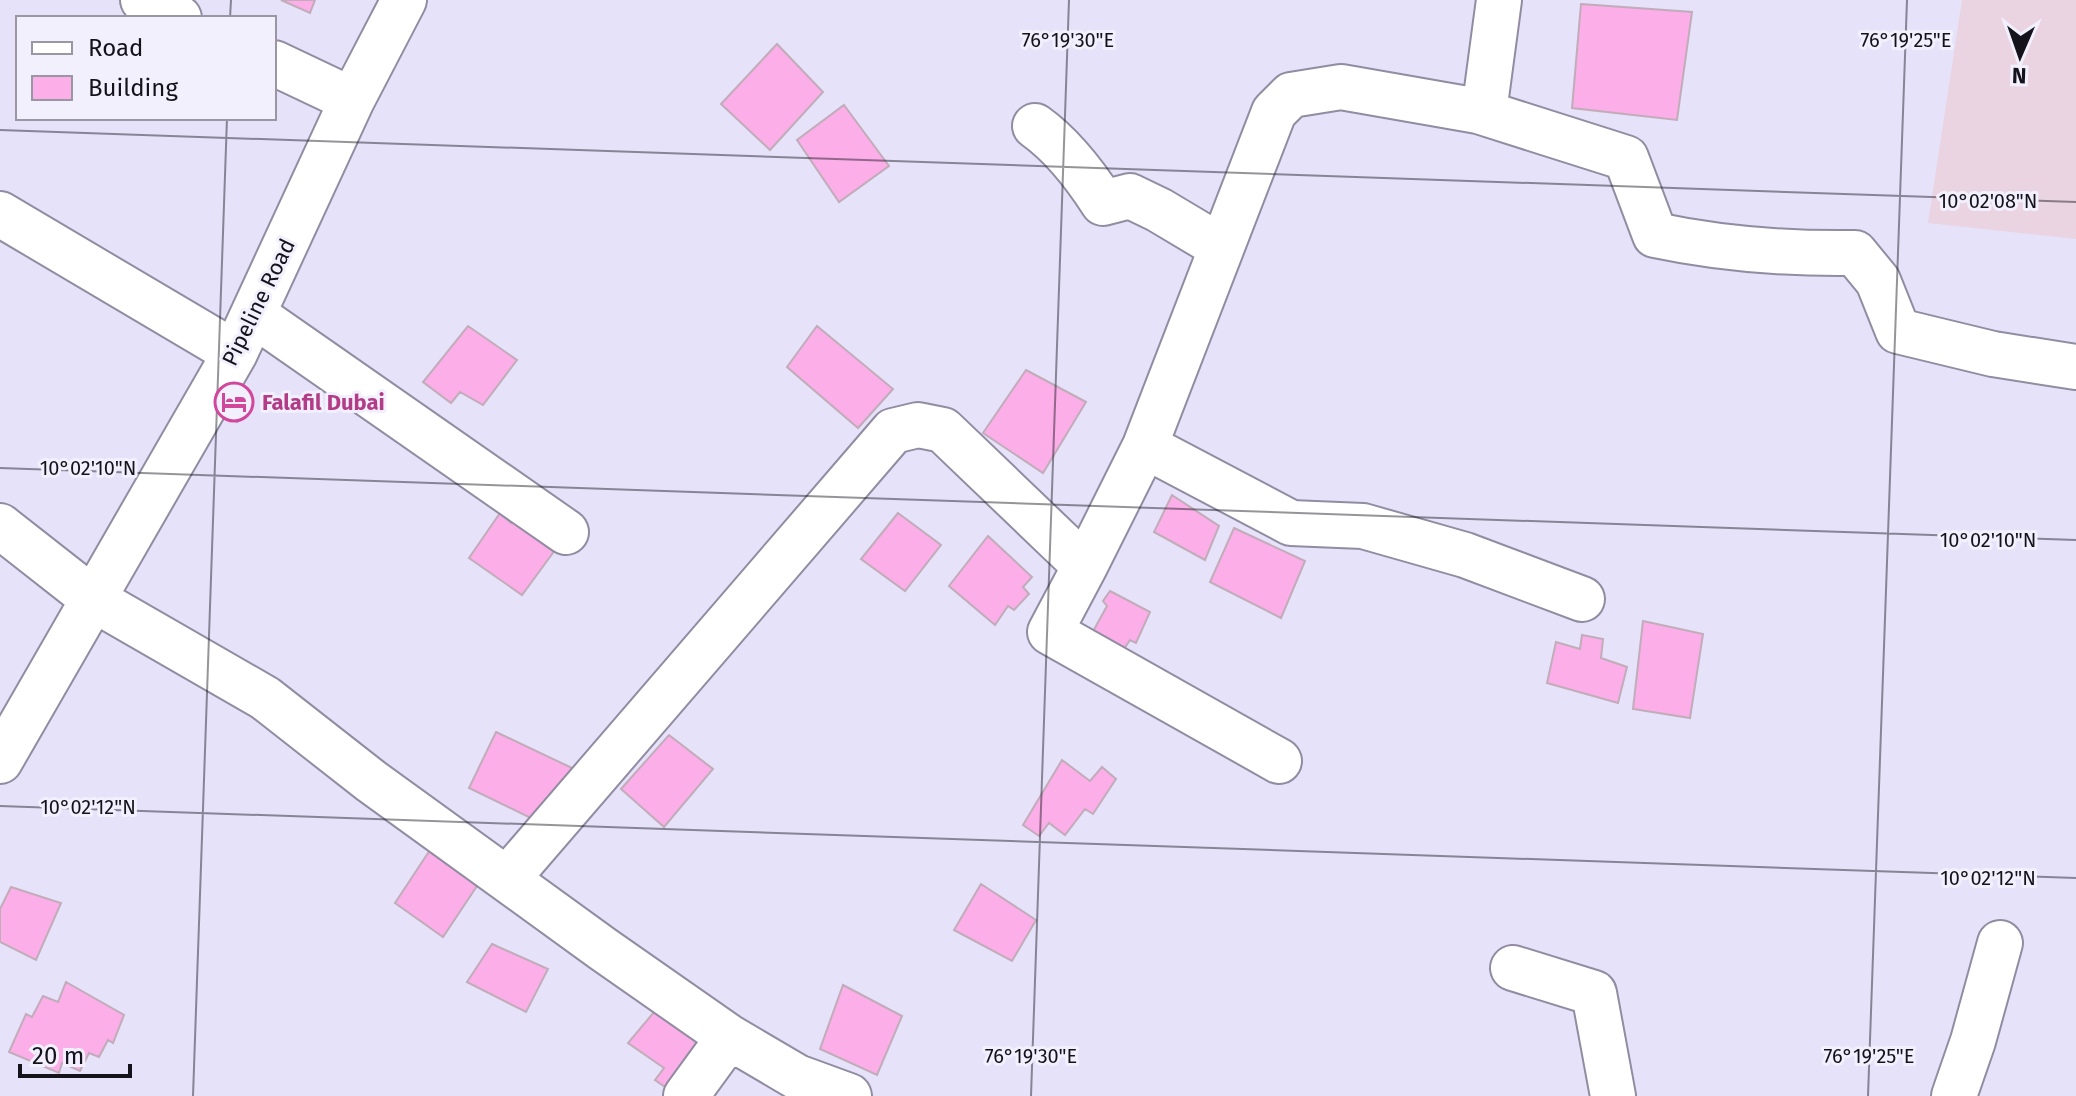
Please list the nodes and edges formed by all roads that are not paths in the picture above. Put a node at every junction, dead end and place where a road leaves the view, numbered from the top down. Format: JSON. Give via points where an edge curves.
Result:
{"nodes":[{"id":1,"x":143,"y":0,"type":"edge"},
{"id":2,"x":404,"y":0,"type":"edge"},
{"id":3,"x":1499,"y":0,"type":"edge"},
{"id":4,"x":175,"y":16,"type":"edge"},
{"id":5,"x":276,"y":64,"type":"edge"},
{"id":6,"x":352,"y":100,"type":"junction"},
{"id":7,"x":1478,"y":111,"type":"junction"},
{"id":8,"x":1035,"y":126,"type":"dead end"},
{"id":9,"x":0,"y":214,"type":"edge"},
{"id":10,"x":1221,"y":247,"type":"junction"},
{"id":11,"x":253,"y":314,"type":"junction"},
{"id":12,"x":235,"y":353,"type":"junction"},
{"id":13,"x":2076,"y":367,"type":"edge"},
{"id":14,"x":1145,"y":446,"type":"junction"},
{"id":15,"x":0,"y":526,"type":"edge"},
{"id":16,"x":566,"y":532,"type":"dead end"},
{"id":17,"x":1085,"y":566,"type":"junction"},
{"id":18,"x":93,"y":599,"type":"junction"},
{"id":19,"x":1582,"y":599,"type":"dead end"},
{"id":20,"x":0,"y":761,"type":"edge"},
{"id":21,"x":1279,"y":761,"type":"dead end"},
{"id":22,"x":507,"y":879,"type":"junction"},
{"id":23,"x":2000,"y":943,"type":"dead end"},
{"id":24,"x":1513,"y":968,"type":"dead end"},
{"id":25,"x":729,"y":1037,"type":"junction"},
{"id":26,"x":686,"y":1096,"type":"edge"},
{"id":27,"x":849,"y":1096,"type":"edge"},
{"id":28,"x":1613,"y":1096,"type":"edge"},
{"id":29,"x":1954,"y":1096,"type":"edge"}],
"edges":[{"from":1,"to":4,"type":"street"},
{"from":2,"to":6,"type":"street","name":"Pipeline Road"},
{"from":3,"to":7,"type":"street","via":[[1484,112]]},
{"from":5,"to":6,"type":"street"},
{"from":6,"to":11,"type":"street","name":"Pipeline Road"},
{"from":7,"to":10,"type":"street","via":[[1341,87],[1291,95],[1274,112]]},
{"from":7,"to":13,"type":"street","via":[[1626,158],[1655,235],[1789,252],[1855,253],[1878,281],[1898,331]]},
{"from":8,"to":10,"type":"street","via":[[1055,140],[1103,203],[1130,196]]},
{"from":9,"to":12,"type":"street"},
{"from":10,"to":14,"type":"street"},
{"from":11,"to":12,"type":"street","name":"Pipeline Road"},
{"from":11,"to":16,"type":"street"},
{"from":12,"to":18,"type":"street","name":"Pipeline Road"},
{"from":14,"to":17,"type":"street"},
{"from":14,"to":19,"type":"street","via":[[1291,523],[1363,526],[1465,555]]},
{"from":15,"to":18,"type":"street"},
{"from":17,"to":21,"type":"street","via":[[1050,632]]},
{"from":17,"to":22,"type":"street","via":[[943,430],[918,425],[893,431]]},
{"from":18,"to":20,"type":"street","name":"Pipeline Road"},
{"from":18,"to":22,"type":"street","via":[[265,698]]},
{"from":22,"to":25,"type":"street"},
{"from":23,"to":29,"type":"street"},
{"from":24,"to":28,"type":"street","via":[[1594,993]]},
{"from":25,"to":26,"type":"street"},
{"from":25,"to":27,"type":"street","via":[[797,1077]]}]}
